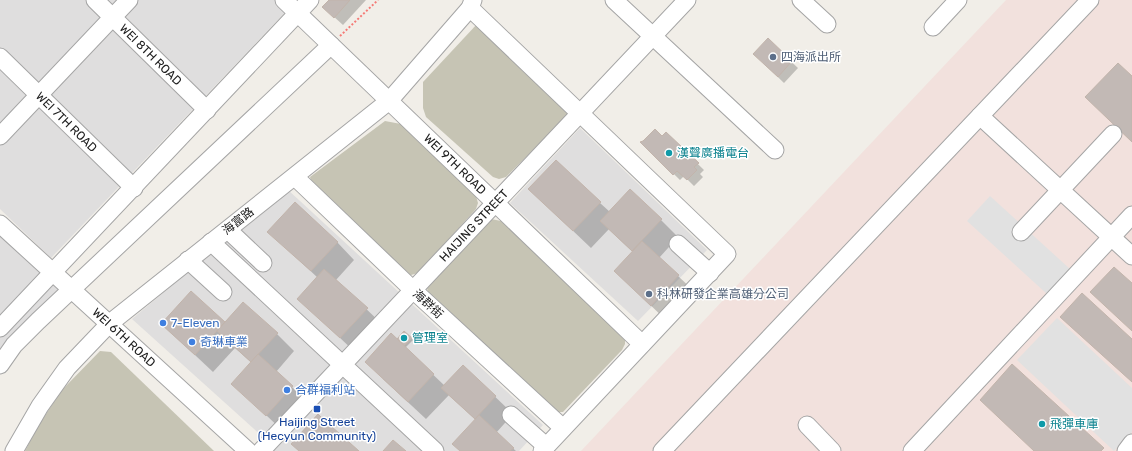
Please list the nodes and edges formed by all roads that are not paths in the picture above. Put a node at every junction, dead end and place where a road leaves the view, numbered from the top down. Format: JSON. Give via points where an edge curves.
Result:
{"nodes":[{"id":1,"x":95,"y":0,"type":"edge"},
{"id":2,"x":129,"y":0,"type":"edge"},
{"id":3,"x":284,"y":0,"type":"edge"},
{"id":4,"x":310,"y":0,"type":"edge"},
{"id":5,"x":614,"y":0,"type":"edge"},
{"id":6,"x":687,"y":0,"type":"edge"},
{"id":7,"x":801,"y":0,"type":"edge"},
{"id":8,"x":958,"y":0,"type":"edge"},
{"id":9,"x":1090,"y":0,"type":"edge"},
{"id":10,"x":472,"y":4,"type":"edge"},
{"id":11,"x":298,"y":13,"type":"junction"},
{"id":12,"x":113,"y":18,"type":"junction"},
{"id":13,"x":827,"y":24,"type":"dead end"},
{"id":14,"x":933,"y":27,"type":"dead end"},
{"id":15,"x":653,"y":36,"type":"junction"},
{"id":16,"x":331,"y":45,"type":"junction"},
{"id":17,"x":0,"y":57,"type":"edge"},
{"id":18,"x":40,"y":95,"type":"junction"},
{"id":19,"x":390,"y":101,"type":"junction"},
{"id":20,"x":207,"y":110,"type":"junction"},
{"id":21,"x":581,"y":114,"type":"junction"},
{"id":22,"x":980,"y":116,"type":"junction"},
{"id":23,"x":1113,"y":134,"type":"dead end"},
{"id":24,"x":0,"y":136,"type":"edge"},
{"id":25,"x":775,"y":150,"type":"dead end"},
{"id":26,"x":295,"y":177,"type":"junction"},
{"id":27,"x":134,"y":188,"type":"junction"},
{"id":28,"x":1060,"y":190,"type":"junction"},
{"id":29,"x":494,"y":202,"type":"junction"},
{"id":30,"x":1132,"y":215,"type":"edge"},
{"id":31,"x":0,"y":224,"type":"edge"},
{"id":32,"x":228,"y":230,"type":"junction"},
{"id":33,"x":1021,"y":232,"type":"dead end"},
{"id":34,"x":1112,"y":237,"type":"junction"},
{"id":35,"x":211,"y":242,"type":"junction"},
{"id":36,"x":678,"y":244,"type":"dead end"},
{"id":37,"x":1132,"y":256,"type":"edge"},
{"id":38,"x":188,"y":260,"type":"junction"},
{"id":39,"x":263,"y":263,"type":"dead end"},
{"id":40,"x":52,"y":273,"type":"junction"},
{"id":41,"x":710,"y":273,"type":"junction"},
{"id":42,"x":412,"y":289,"type":"junction"},
{"id":43,"x":70,"y":290,"type":"junction"},
{"id":44,"x":223,"y":292,"type":"dead end"},
{"id":45,"x":110,"y":323,"type":"junction"},
{"id":46,"x":0,"y":328,"type":"edge"},
{"id":47,"x":642,"y":344,"type":"junction"},
{"id":48,"x":0,"y":365,"type":"edge"},
{"id":49,"x":341,"y":365,"type":"junction"},
{"id":50,"x":511,"y":415,"type":"dead end"},
{"id":51,"x":807,"y":425,"type":"dead end"},
{"id":52,"x":563,"y":428,"type":"junction"},
{"id":53,"x":1132,"y":444,"type":"edge"},
{"id":54,"x":544,"y":449,"type":"edge"},
{"id":55,"x":14,"y":451,"type":"edge"},
{"id":56,"x":248,"y":451,"type":"edge"},
{"id":57,"x":261,"y":451,"type":"edge"},
{"id":58,"x":435,"y":451,"type":"edge"},
{"id":59,"x":662,"y":451,"type":"edge"},
{"id":60,"x":832,"y":451,"type":"edge"},
{"id":61,"x":912,"y":451,"type":"edge"},
{"id":62,"x":1126,"y":451,"type":"edge"}],
"edges":[{"from":1,"to":12,"type":"street","name":"WEI 8TH ROAD"},
{"from":2,"to":12,"type":"street"},
{"from":3,"to":11,"type":"street","name":"WEI 9TH ROAD"},
{"from":4,"to":11,"type":"street"},
{"from":5,"to":15,"type":"street"},
{"from":6,"to":15,"type":"street","name":"HAIJING STREET"},
{"from":7,"to":13,"type":"street"},
{"from":8,"to":14,"type":"street"},
{"from":9,"to":22,"type":"street"},
{"from":10,"to":19,"type":"street","name":"海富路"},
{"from":10,"to":21,"type":"street"},
{"from":11,"to":16,"type":"street","name":"WEI 9TH ROAD"},
{"from":11,"to":20,"type":"street"},
{"from":12,"to":18,"type":"street"},
{"from":12,"to":20,"type":"street","name":"WEI 8TH ROAD"},
{"from":15,"to":21,"type":"street","name":"HAIJING STREET"},
{"from":15,"to":25,"type":"street"},
{"from":16,"to":19,"type":"street","name":"WEI 9TH ROAD"},
{"from":16,"to":43,"type":"street"},
{"from":17,"to":18,"type":"street","name":"WEI 7TH ROAD"},
{"from":18,"to":24,"type":"street"},
{"from":18,"to":27,"type":"street","name":"WEI 7TH ROAD"},
{"from":19,"to":26,"type":"street","name":"海富路"},
{"from":19,"to":29,"type":"street","name":"WEI 9TH ROAD"},
{"from":20,"to":27,"type":"street"},
{"from":21,"to":29,"type":"street","name":"HAIJING STREET"},
{"from":21,"to":41,"type":"street","via":[[727,254]]},
{"from":22,"to":28,"type":"street"},
{"from":22,"to":59,"type":"street"},
{"from":23,"to":28,"type":"street"},
{"from":26,"to":32,"type":"street","name":"海富路"},
{"from":26,"to":42,"type":"street","name":"海群街"},
{"from":27,"to":40,"type":"street"},
{"from":28,"to":33,"type":"street"},
{"from":28,"to":34,"type":"street"},
{"from":29,"to":42,"type":"street","name":"HAIJING STREET"},
{"from":29,"to":47,"type":"street","name":"WEI 9TH ROAD"},
{"from":30,"to":34,"type":"street"},
{"from":31,"to":40,"type":"street","name":"WEI 6TH ROAD"},
{"from":32,"to":35,"type":"street","name":"海富路"},
{"from":32,"to":39,"type":"street"},
{"from":34,"to":37,"type":"street"},
{"from":34,"to":61,"type":"street"},
{"from":35,"to":38,"type":"street","name":"海富路"},
{"from":35,"to":49,"type":"street"},
{"from":36,"to":41,"type":"street"},
{"from":38,"to":44,"type":"street"},
{"from":38,"to":45,"type":"street","name":"海富路"},
{"from":40,"to":43,"type":"street","name":"WEI 6TH ROAD"},
{"from":40,"to":46,"type":"street"},
{"from":41,"to":47,"type":"street"},
{"from":42,"to":49,"type":"street","name":"HAIJING STREET"},
{"from":42,"to":52,"type":"street","name":"海群街"},
{"from":43,"to":45,"type":"street","name":"WEI 6TH ROAD"},
{"from":43,"to":48,"type":"street","via":[[14,345]]},
{"from":45,"to":55,"type":"street","name":"海富路","via":[[67,368],[40,406]]},
{"from":45,"to":56,"type":"street","name":"WEI 6TH ROAD"},
{"from":47,"to":52,"type":"street"},
{"from":49,"to":57,"type":"street","name":"HAIJING STREET"},
{"from":49,"to":58,"type":"street"},
{"from":50,"to":54,"type":"street"},
{"from":51,"to":60,"type":"street"},
{"from":52,"to":54,"type":"street"},
{"from":53,"to":62,"type":"street"}]}
